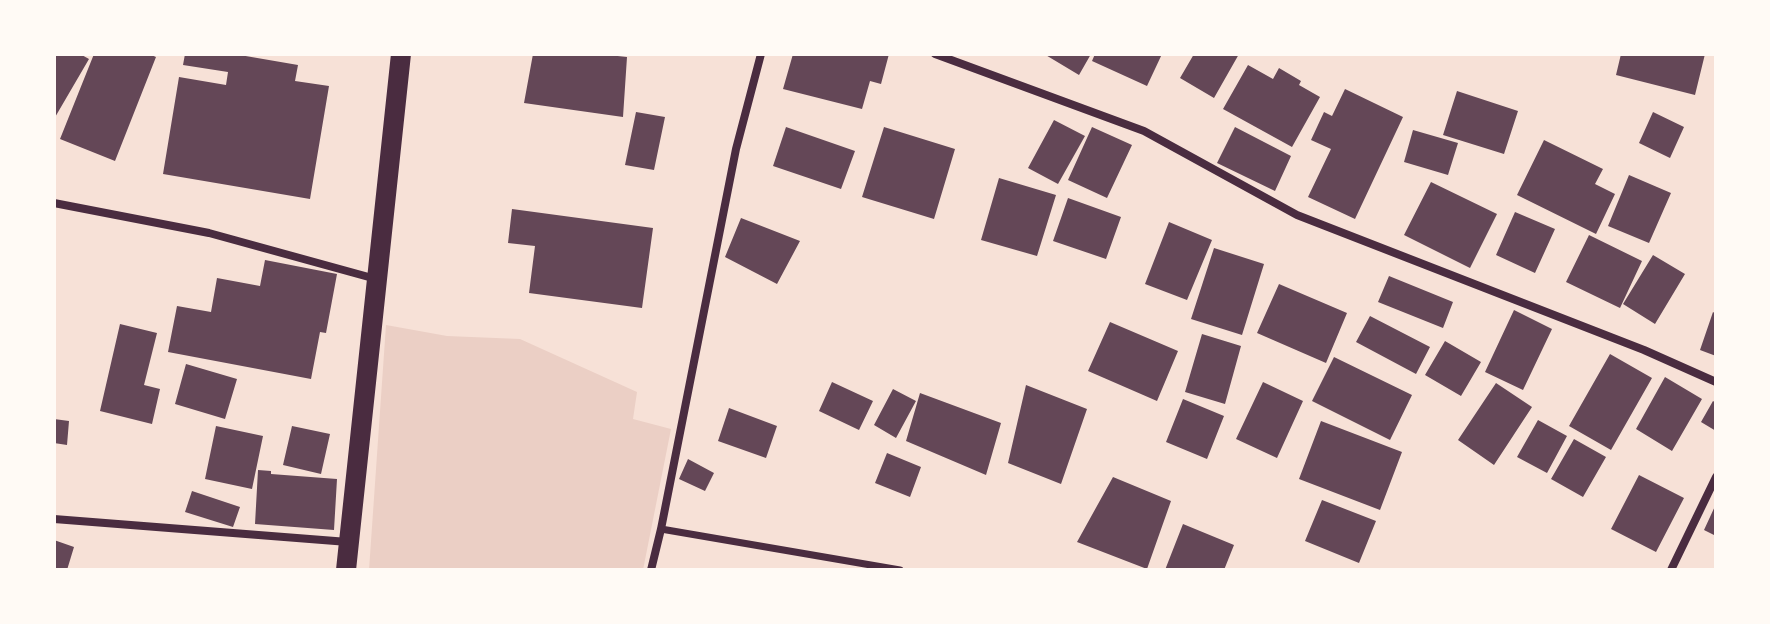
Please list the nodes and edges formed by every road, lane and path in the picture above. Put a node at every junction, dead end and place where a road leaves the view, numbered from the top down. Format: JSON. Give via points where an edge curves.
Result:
{"nodes":[{"id":1,"x":401,"y":54,"type":"edge"},
{"id":2,"x":761,"y":54,"type":"edge"},
{"id":3,"x":935,"y":54,"type":"edge"},
{"id":4,"x":54,"y":203,"type":"edge"},
{"id":5,"x":377,"y":280,"type":"junction"},
{"id":6,"x":1716,"y":382,"type":"edge"},
{"id":7,"x":1716,"y":477,"type":"edge"},
{"id":8,"x":54,"y":519,"type":"edge"},
{"id":9,"x":661,"y":529,"type":"junction"},
{"id":10,"x":349,"y":542,"type":"junction"},
{"id":11,"x":346,"y":570,"type":"edge"},
{"id":12,"x":651,"y":570,"type":"edge"},
{"id":13,"x":900,"y":570,"type":"edge"},
{"id":14,"x":1671,"y":570,"type":"edge"}],
"edges":[{"from":1,"to":5,"type":"main road"},
{"from":2,"to":9,"type":"street","via":[[736,149]]},
{"from":3,"to":6,"type":"street","via":[[1144,131],[1297,215]]},
{"from":4,"to":5,"type":"street","via":[[209,233]]},
{"from":5,"to":10,"type":"main road"},
{"from":7,"to":14,"type":"street"},
{"from":8,"to":10,"type":"street"},
{"from":9,"to":12,"type":"street"},
{"from":9,"to":13,"type":"street"},
{"from":10,"to":11,"type":"main road"}]}
